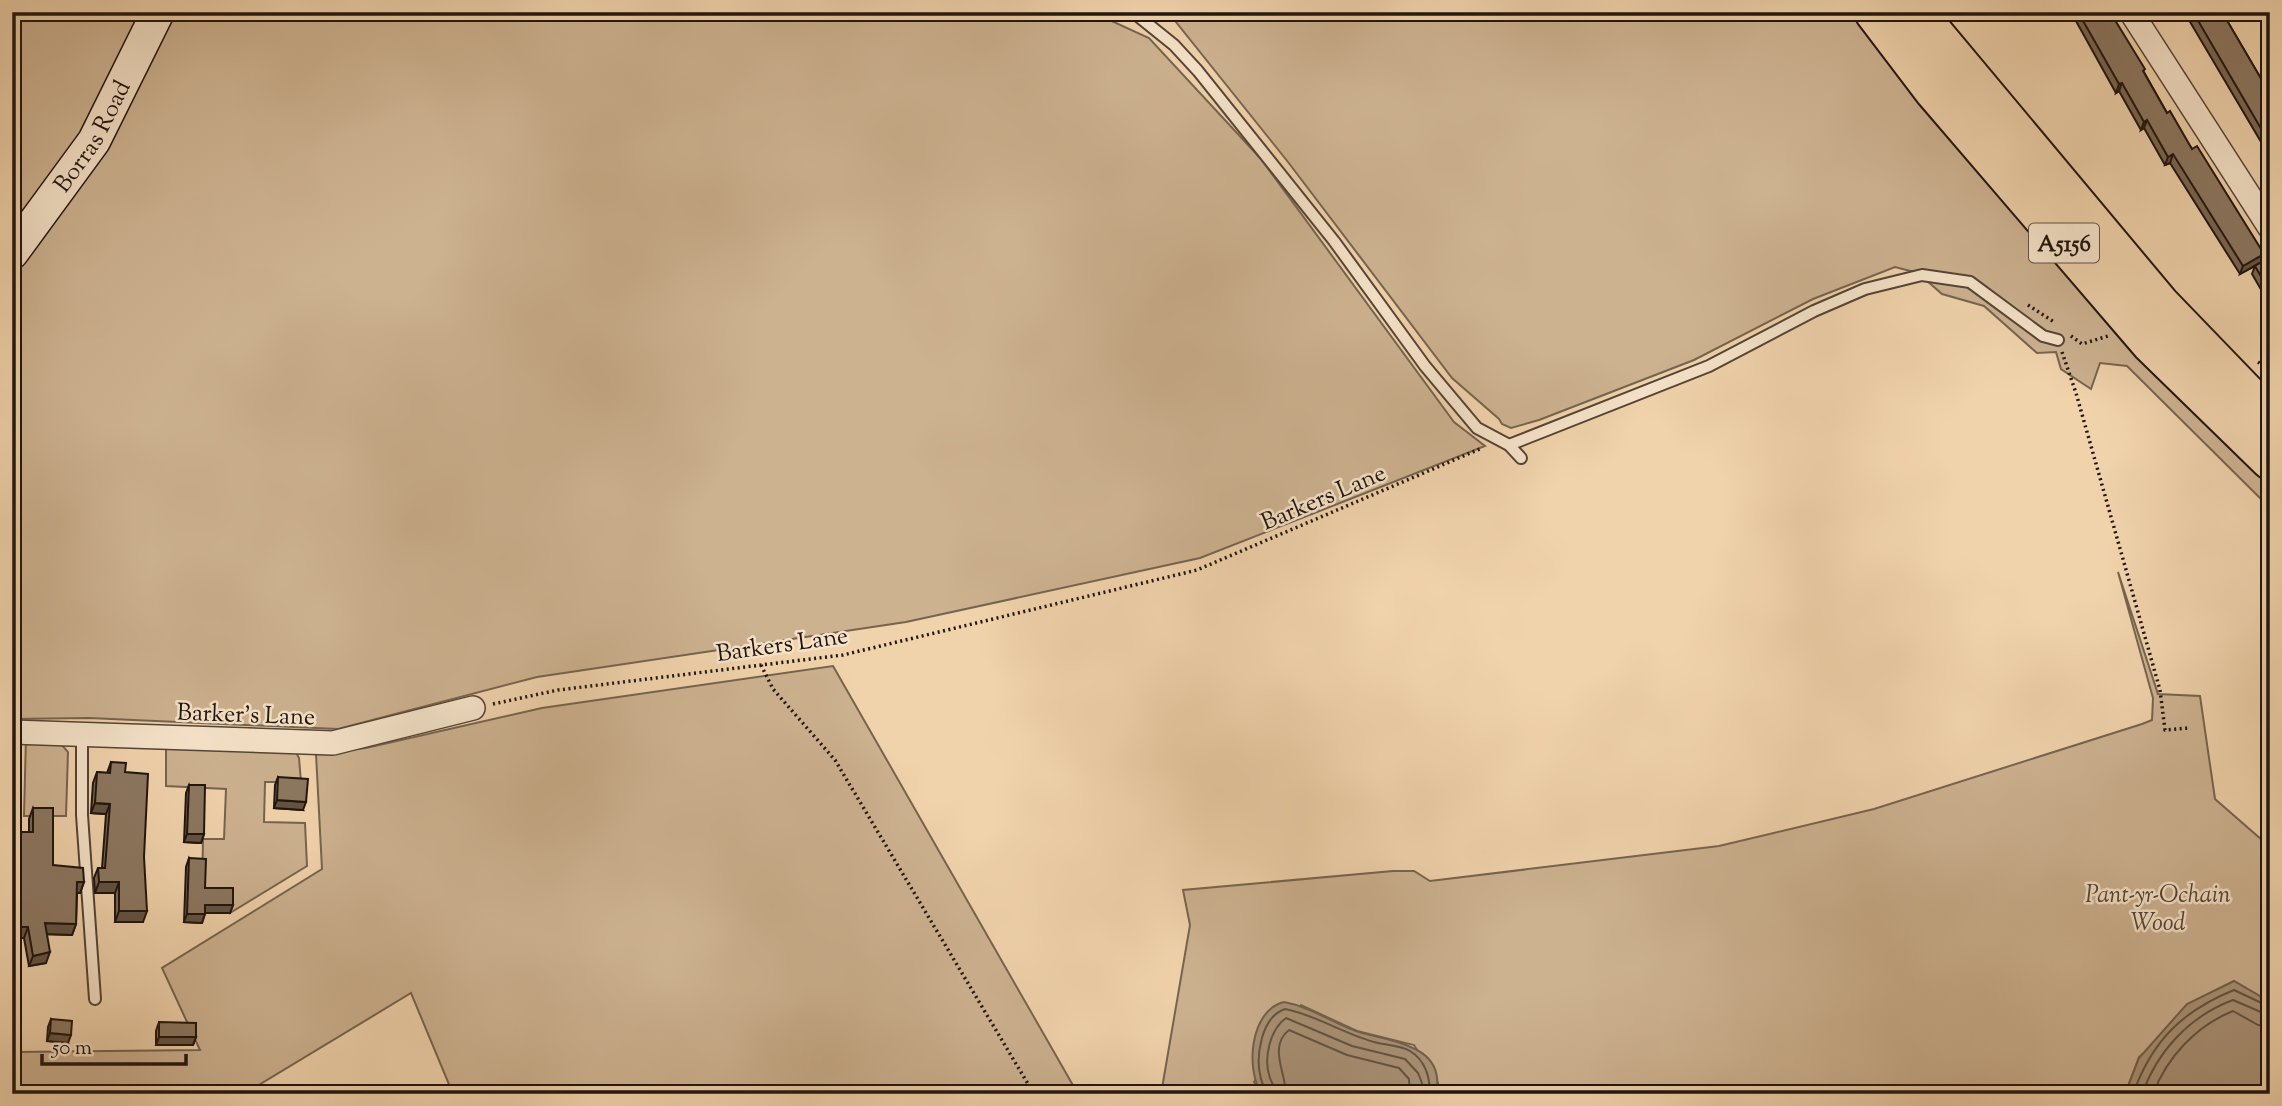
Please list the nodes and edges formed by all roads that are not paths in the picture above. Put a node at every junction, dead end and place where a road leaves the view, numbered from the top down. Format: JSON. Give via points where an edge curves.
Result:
{"nodes":[{"id":1,"x":158,"y":12,"type":"edge"},
{"id":2,"x":1133,"y":12,"type":"edge"},
{"id":3,"x":1874,"y":12,"type":"edge"},
{"id":4,"x":1916,"y":12,"type":"edge"},
{"id":5,"x":2131,"y":12,"type":"edge"},
{"id":6,"x":2270,"y":228,"type":"edge"},
{"id":7,"x":12,"y":253,"type":"edge"},
{"id":8,"x":2058,"y":340,"type":"road end"},
{"id":9,"x":2270,"y":418,"type":"edge"},
{"id":10,"x":1504,"y":443,"type":"junction"},
{"id":11,"x":1521,"y":458,"type":"dead end"},
{"id":12,"x":2270,"y":460,"type":"edge"},
{"id":13,"x":473,"y":708,"type":"road end"},
{"id":14,"x":12,"y":732,"type":"edge"},
{"id":15,"x":82,"y":734,"type":"junction"},
{"id":16,"x":95,"y":999,"type":"dead end"}],
"edges":[{"from":1,"to":7,"type":"street","name":"Borras Road","via":[[94,141]]},
{"from":2,"to":10,"type":"lane","via":[[1198,71],[1334,241],[1424,366],[1477,428]]},
{"from":3,"to":12,"type":"highway","number":"A5156","via":[[1934,91],[2137,328]]},
{"from":4,"to":9,"type":"highway","number":"A5156","via":[[2160,304]]},
{"from":5,"to":6,"type":"street"},
{"from":8,"to":10,"type":"lane","via":[[2043,337],[1970,282],[1922,275],[1865,289],[1709,366]]},
{"from":10,"to":11,"type":"lane"},
{"from":13,"to":15,"type":"street","name":"Barker's Lane","via":[[333,743]]},
{"from":14,"to":15,"type":"street","name":"Barker's Lane"},
{"from":15,"to":16,"type":"lane","via":[[82,815]]}]}
